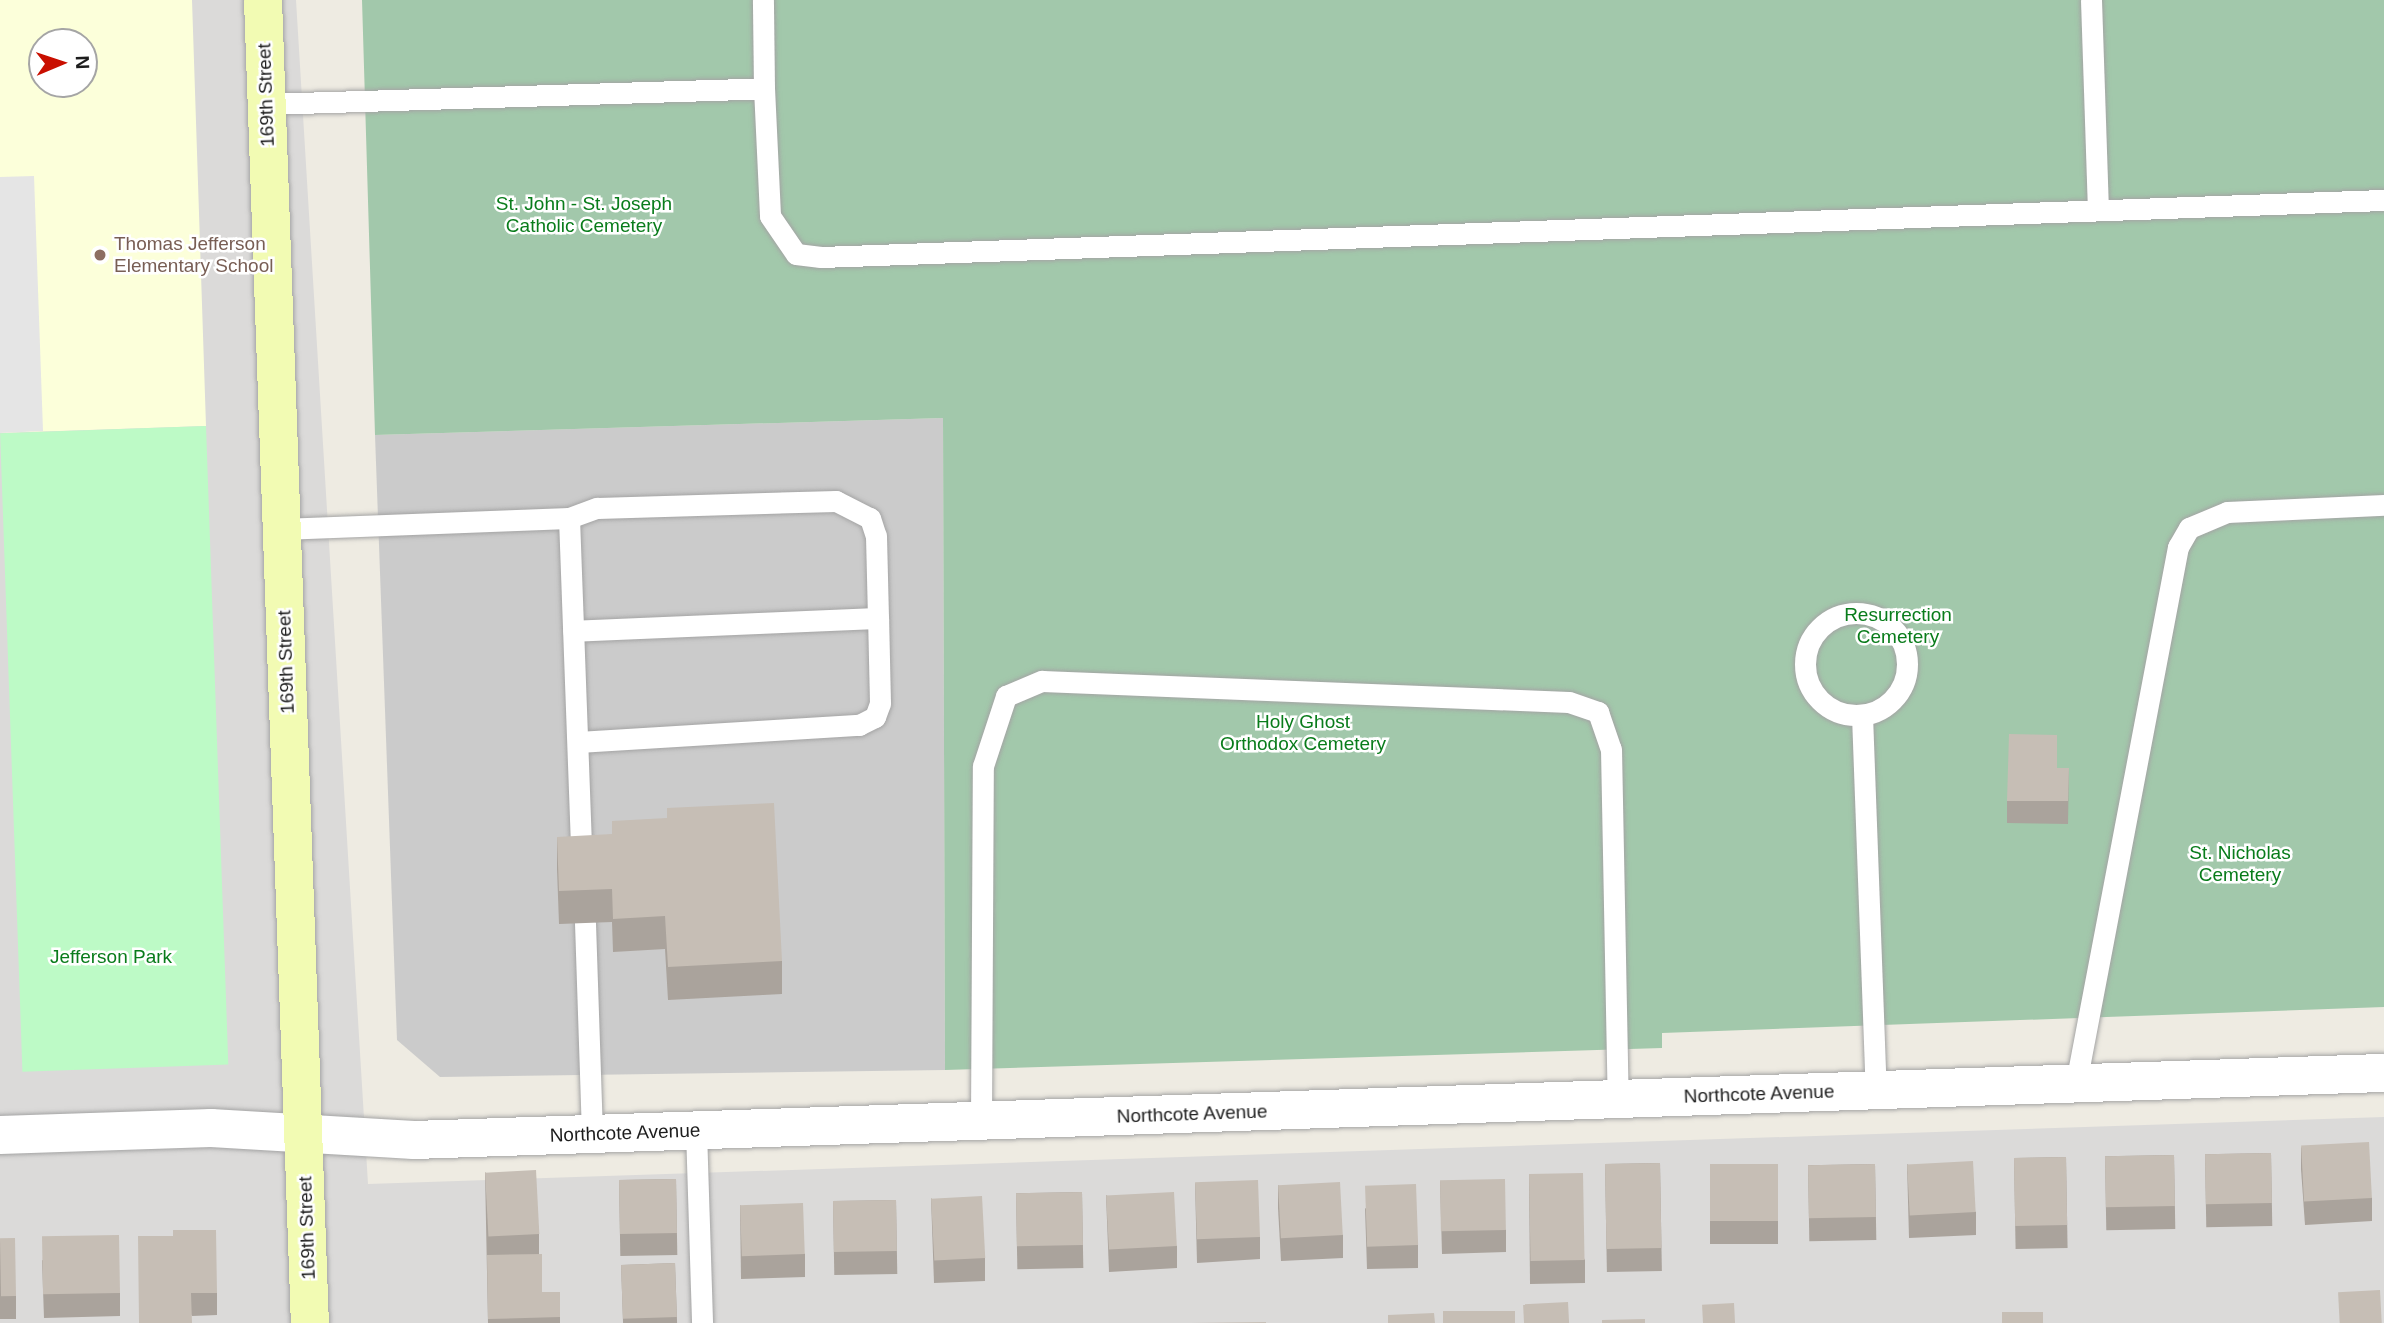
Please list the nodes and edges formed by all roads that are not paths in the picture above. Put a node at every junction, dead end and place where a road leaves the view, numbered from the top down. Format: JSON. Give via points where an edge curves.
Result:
{"nodes":[{"id":1,"x":262,"y":0,"type":"edge"},
{"id":2,"x":763,"y":0,"type":"edge"},
{"id":3,"x":2091,"y":0,"type":"edge"},
{"id":4,"x":764,"y":88,"type":"junction"},
{"id":5,"x":266,"y":104,"type":"junction"},
{"id":6,"x":2384,"y":200,"type":"edge"},
{"id":7,"x":2098,"y":210,"type":"junction"},
{"id":8,"x":2384,"y":505,"type":"edge"},
{"id":9,"x":569,"y":518,"type":"junction"},
{"id":10,"x":281,"y":529,"type":"junction"},
{"id":11,"x":878,"y":618,"type":"junction"},
{"id":12,"x":573,"y":631,"type":"junction"},
{"id":13,"x":1862,"y":715,"type":"junction"},
{"id":14,"x":578,"y":743,"type":"junction"},
{"id":15,"x":582,"y":868,"type":"edge"},
{"id":16,"x":585,"y":923,"type":"edge"},
{"id":17,"x":2384,"y":1073,"type":"edge"},
{"id":18,"x":2076,"y":1083,"type":"junction"},
{"id":19,"x":1876,"y":1090,"type":"junction"},
{"id":20,"x":1618,"y":1099,"type":"junction"},
{"id":21,"x":981,"y":1121,"type":"junction"},
{"id":22,"x":696,"y":1130,"type":"junction"},
{"id":23,"x":303,"y":1134,"type":"junction"},
{"id":24,"x":592,"y":1134,"type":"junction"},
{"id":25,"x":0,"y":1135,"type":"edge"},
{"id":26,"x":310,"y":1323,"type":"edge"},
{"id":27,"x":702,"y":1323,"type":"edge"}],
"edges":[{"from":1,"to":5,"type":"street","name":"169th Street"},
{"from":2,"to":4,"type":"lane"},
{"from":3,"to":7,"type":"lane"},
{"from":4,"to":5,"type":"lane"},
{"from":4,"to":7,"type":"lane","via":[[769,216],[796,254],[821,257]]},
{"from":5,"to":10,"type":"street","name":"169th Street"},
{"from":6,"to":7,"type":"lane"},
{"from":8,"to":18,"type":"lane","via":[[2227,512],[2189,528],[2178,547]]},
{"from":9,"to":10,"type":"lane"},
{"from":9,"to":11,"type":"lane","via":[[597,508],[836,501],[856,507],[870,518],[876,536]]},
{"from":9,"to":12,"type":"lane"},
{"from":10,"to":23,"type":"street","name":"169th Street"},
{"from":11,"to":12,"type":"lane"},
{"from":11,"to":14,"type":"lane","via":[[880,703],[875,717],[859,725]]},
{"from":12,"to":14,"type":"lane"},
{"from":13,"to":13,"type":"lane","via":[[1900,690],[1906,659],[1895,631],[1882,620],[1853,613],[1822,625],[1805,652],[1804,668],[1824,703]]},
{"from":13,"to":19,"type":"lane"},
{"from":14,"to":15,"type":"lane"},
{"from":16,"to":24,"type":"lane"},
{"from":17,"to":18,"type":"street","name":"Northcote Avenue"},
{"from":18,"to":19,"type":"street","name":"Northcote Avenue"},
{"from":19,"to":20,"type":"street","name":"Northcote Avenue"},
{"from":20,"to":21,"type":"street","name":"Northcote Avenue"},
{"from":20,"to":21,"type":"lane","via":[[1611,749],[1598,712],[1569,702],[1042,681],[1006,696],[983,766]]},
{"from":21,"to":22,"type":"street","name":"Northcote Avenue"},
{"from":22,"to":24,"type":"street","name":"Northcote Avenue"},
{"from":22,"to":27,"type":"lane"},
{"from":23,"to":24,"type":"street","name":"Northcote Avenue","via":[[414,1140]]},
{"from":23,"to":25,"type":"street","name":"Northcote Avenue","via":[[211,1128]]},
{"from":23,"to":26,"type":"street","name":"169th Street"}]}
